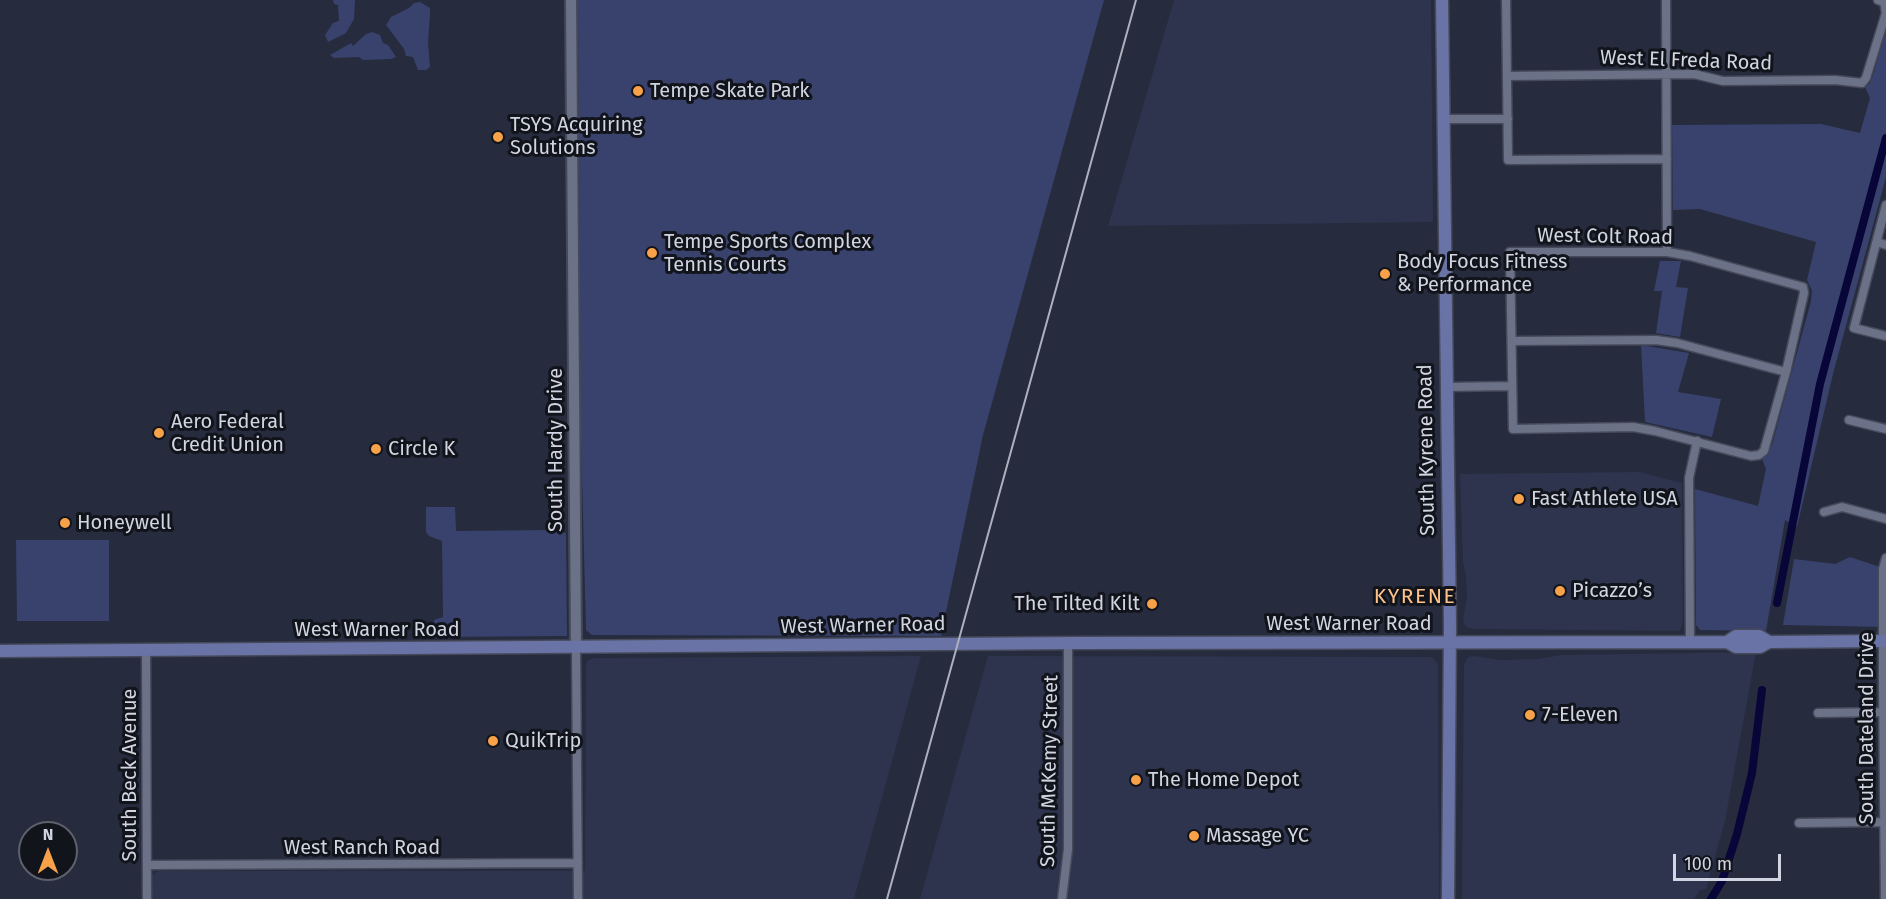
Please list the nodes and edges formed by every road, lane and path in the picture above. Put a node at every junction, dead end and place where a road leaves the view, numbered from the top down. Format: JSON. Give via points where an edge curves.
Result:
{"nodes":[{"id":1,"x":571,"y":0,"type":"edge"},
{"id":2,"x":1443,"y":0,"type":"edge"},
{"id":3,"x":1506,"y":0,"type":"edge"},
{"id":4,"x":1666,"y":0,"type":"edge"},
{"id":5,"x":1881,"y":1,"type":"edge"},
{"id":6,"x":1666,"y":73,"type":"junction"},
{"id":7,"x":1508,"y":76,"type":"junction"},
{"id":8,"x":1443,"y":119,"type":"junction"},
{"id":9,"x":1508,"y":119,"type":"junction"},
{"id":10,"x":1667,"y":159,"type":"junction"},
{"id":11,"x":1886,"y":205,"type":"edge"},
{"id":12,"x":1877,"y":242,"type":"junction"},
{"id":13,"x":1886,"y":245,"type":"edge"},
{"id":14,"x":1667,"y":252,"type":"junction"},
{"id":15,"x":1886,"y":336,"type":"edge"},
{"id":16,"x":1512,"y":341,"type":"junction"},
{"id":17,"x":1786,"y":372,"type":"junction"},
{"id":18,"x":1512,"y":386,"type":"junction"},
{"id":19,"x":1446,"y":387,"type":"junction"},
{"id":20,"x":1849,"y":420,"type":"dead end"},
{"id":21,"x":1886,"y":429,"type":"edge"},
{"id":22,"x":1697,"y":441,"type":"junction"},
{"id":23,"x":1824,"y":512,"type":"dead end"},
{"id":24,"x":1886,"y":519,"type":"edge"},
{"id":25,"x":1886,"y":558,"type":"edge"},
{"id":26,"x":1885,"y":641,"type":"edge"},
{"id":27,"x":1690,"y":643,"type":"junction"},
{"id":28,"x":1068,"y":644,"type":"junction"},
{"id":29,"x":1450,"y":644,"type":"junction"},
{"id":30,"x":576,"y":648,"type":"junction"},
{"id":31,"x":0,"y":651,"type":"edge"},
{"id":32,"x":146,"y":651,"type":"junction"},
{"id":33,"x":1885,"y":712,"type":"edge"},
{"id":34,"x":1818,"y":713,"type":"dead end"},
{"id":35,"x":1884,"y":822,"type":"junction"},
{"id":36,"x":1799,"y":823,"type":"dead end"},
{"id":37,"x":578,"y":863,"type":"junction"},
{"id":38,"x":147,"y":865,"type":"junction"},
{"id":39,"x":147,"y":899,"type":"edge"},
{"id":40,"x":578,"y":899,"type":"edge"},
{"id":41,"x":1062,"y":899,"type":"edge"},
{"id":42,"x":1448,"y":899,"type":"edge"},
{"id":43,"x":1885,"y":899,"type":"edge"}],
"edges":[{"from":1,"to":30,"type":"street","name":"South Hardy Drive"},
{"from":2,"to":8,"type":"main road","name":"South Kyrene Road"},
{"from":3,"to":7,"type":"street"},
{"from":4,"to":6,"type":"street"},
{"from":5,"to":6,"type":"street","name":"West El Freda Road","via":[[1886,13],[1862,83],[1723,81]]},
{"from":6,"to":7,"type":"street","name":"West El Freda Road"},
{"from":6,"to":10,"type":"street"},
{"from":7,"to":9,"type":"street"},
{"from":8,"to":9,"type":"street"},
{"from":8,"to":19,"type":"main road","name":"South Kyrene Road"},
{"from":9,"to":10,"type":"street","via":[[1508,160]]},
{"from":10,"to":14,"type":"street"},
{"from":11,"to":12,"type":"street"},
{"from":12,"to":13,"type":"street"},
{"from":12,"to":15,"type":"street","via":[[1854,328]]},
{"from":14,"to":16,"type":"street","name":"West Colt Road","via":[[1510,252]]},
{"from":14,"to":17,"type":"street","name":"West Colt Road","via":[[1803,287]]},
{"from":16,"to":17,"type":"street","via":[[1677,342]]},
{"from":16,"to":18,"type":"street"},
{"from":17,"to":22,"type":"street","via":[[1764,451],[1759,455]]},
{"from":18,"to":19,"type":"street"},
{"from":18,"to":22,"type":"street","via":[[1513,429],[1633,427]]},
{"from":19,"to":29,"type":"main road","name":"South Kyrene Road"},
{"from":20,"to":21,"type":"street"},
{"from":22,"to":27,"type":"street","via":[[1689,478]]},
{"from":23,"to":24,"type":"street","via":[[1842,507]]},
{"from":25,"to":26,"type":"street","name":"South Dateland Drive"},
{"from":26,"to":27,"type":"main road","name":"West Warner Road","via":[[1769,642],[1759,636],[1736,636],[1727,642]]},
{"from":26,"to":33,"type":"street","name":"South Dateland Drive"},
{"from":27,"to":29,"type":"main road","name":"West Warner Road"},
{"from":28,"to":29,"type":"main road","name":"West Warner Road"},
{"from":28,"to":30,"type":"main road","name":"West Warner Road"},
{"from":28,"to":41,"type":"street","name":"South McKemy Street","via":[[1068,849]]},
{"from":29,"to":42,"type":"main road","name":"South Kyrene Road"},
{"from":30,"to":32,"type":"main road","name":"West Warner Road"},
{"from":30,"to":37,"type":"street","name":"South Hardy Drive"},
{"from":31,"to":32,"type":"main road","name":"West Warner Road"},
{"from":32,"to":38,"type":"street","name":"South Beck Avenue"},
{"from":33,"to":34,"type":"street"},
{"from":33,"to":35,"type":"street","name":"South Dateland Drive"},
{"from":35,"to":36,"type":"street"},
{"from":35,"to":43,"type":"street","name":"South Dateland Drive"},
{"from":37,"to":38,"type":"street","name":"West Ranch Road"},
{"from":37,"to":40,"type":"street","name":"South Hardy Drive"},
{"from":38,"to":39,"type":"street","name":"South Beck Avenue"}]}
